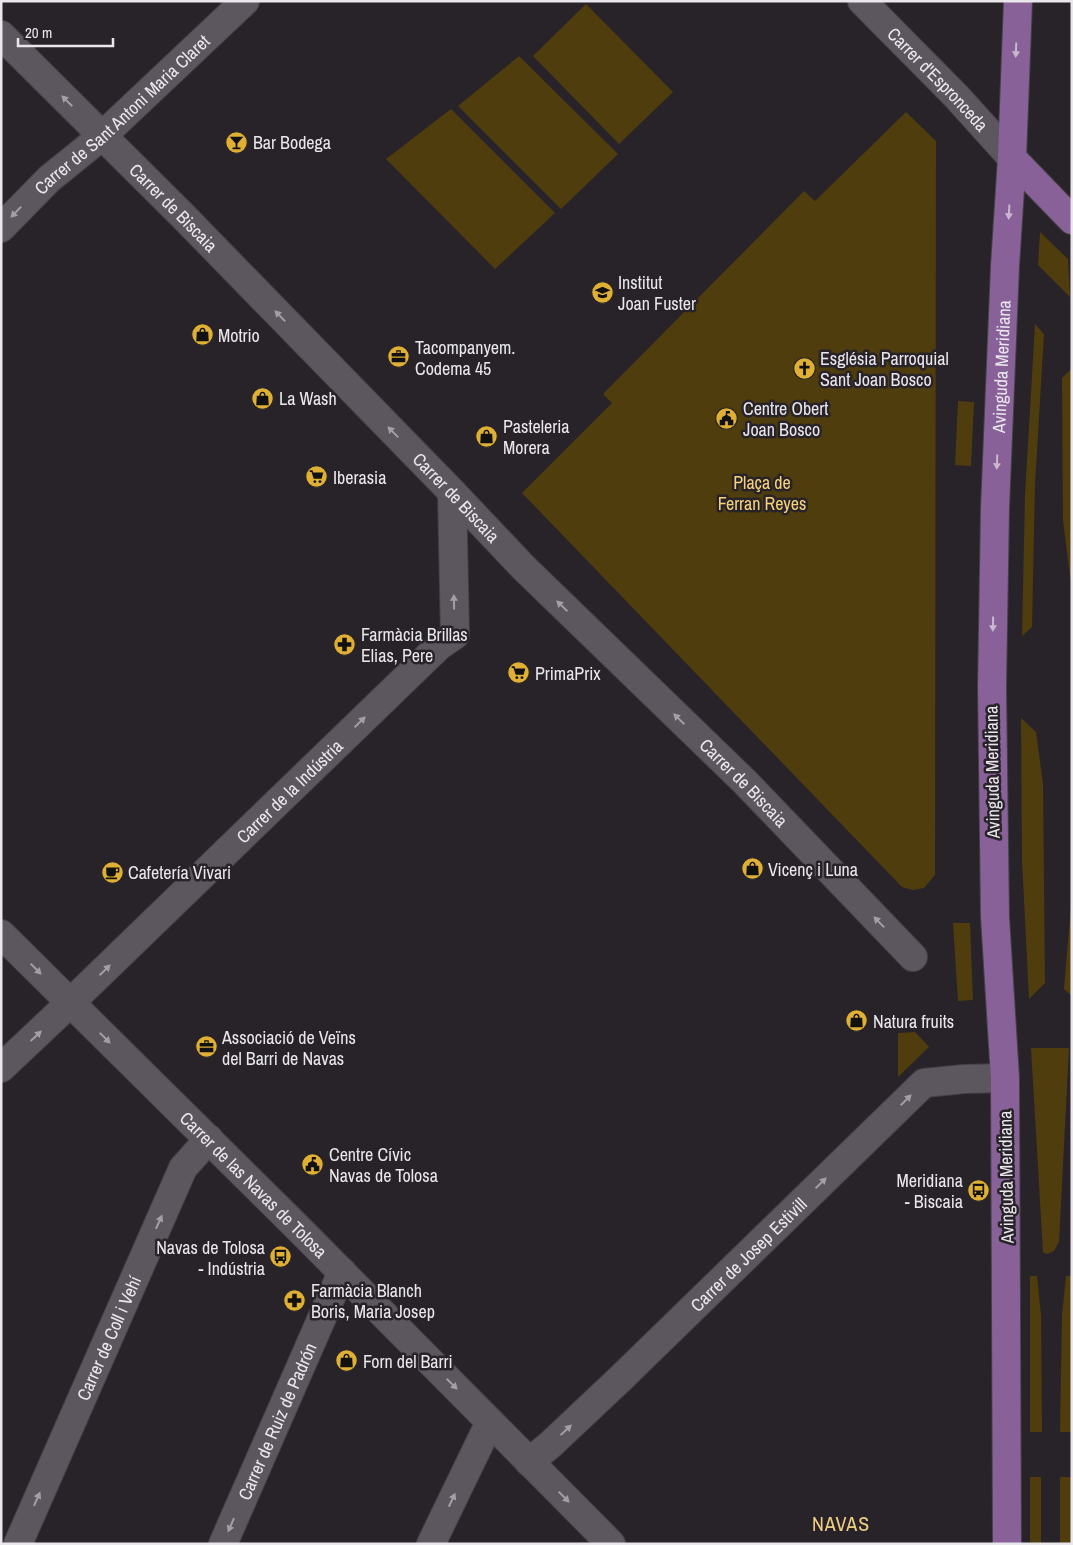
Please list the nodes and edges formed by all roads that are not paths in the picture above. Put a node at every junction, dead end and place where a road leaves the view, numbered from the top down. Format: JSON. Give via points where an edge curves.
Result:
{"nodes":[{"id":1,"x":244,"y":1,"type":"edge"},
{"id":2,"x":862,"y":1,"type":"edge"},
{"id":3,"x":1018,"y":1,"type":"edge"},
{"id":4,"x":1,"y":35,"type":"edge"},
{"id":5,"x":102,"y":136,"type":"junction"},
{"id":6,"x":1012,"y":158,"type":"junction"},
{"id":7,"x":1072,"y":220,"type":"edge"},
{"id":8,"x":1,"y":228,"type":"edge"},
{"id":9,"x":452,"y":492,"type":"junction"},
{"id":10,"x":1,"y":934,"type":"edge"},
{"id":11,"x":913,"y":957,"type":"dead end"},
{"id":12,"x":70,"y":1003,"type":"junction"},
{"id":13,"x":1,"y":1068,"type":"edge"},
{"id":14,"x":993,"y":1078,"type":"junction"},
{"id":15,"x":209,"y":1139,"type":"junction"},
{"id":16,"x":342,"y":1272,"type":"junction"},
{"id":17,"x":490,"y":1422,"type":"junction"},
{"id":18,"x":529,"y":1462,"type":"junction"},
{"id":19,"x":18,"y":1544,"type":"edge"},
{"id":20,"x":223,"y":1544,"type":"edge"},
{"id":21,"x":431,"y":1544,"type":"edge"},
{"id":22,"x":610,"y":1544,"type":"edge"},
{"id":23,"x":1007,"y":1544,"type":"edge"}],
"edges":[{"from":1,"to":5,"type":"street","name":"Carrer de Sant Antoni Maria Claret"},
{"from":2,"to":6,"type":"street","name":"Carrer d'Espronceda"},
{"from":3,"to":6,"type":"main road","name":"Avinguda Meridiana","one_way":true},
{"from":5,"to":4,"type":"street","name":"Carrer de Biscaia","one_way":true},
{"from":5,"to":8,"type":"street","name":"Carrer de Sant Antoni Maria Claret","one_way":true,"via":[[49,179]]},
{"from":9,"to":5,"type":"street","name":"Carrer de Biscaia","one_way":true},
{"from":6,"to":7,"type":"main road"},
{"from":6,"to":14,"type":"main road","name":"Avinguda Meridiana","one_way":true,"via":[[995,508]]},
{"from":11,"to":9,"type":"street","name":"Carrer de Biscaia","one_way":true,"via":[[746,782],[523,567]]},
{"from":12,"to":9,"type":"street","name":"Carrer de la Indústria","one_way":true,"via":[[438,646],[455,634]]},
{"from":10,"to":12,"type":"street","name":"Carrer de las Navas de Tolosa","one_way":true},
{"from":13,"to":12,"type":"street","name":"Carrer de la Indústria","one_way":true},
{"from":12,"to":15,"type":"street","name":"Carrer de las Navas de Tolosa","one_way":true},
{"from":18,"to":14,"type":"street","name":"Carrer de Josep Estivill","one_way":true,"via":[[620,1379],[924,1083]]},
{"from":14,"to":23,"type":"main road","name":"Avinguda Meridiana"},
{"from":15,"to":16,"type":"street","name":"Carrer de las Navas de Tolosa"},
{"from":19,"to":15,"type":"street","name":"Carrer de Coll i Vehí","one_way":true,"via":[[183,1168]]},
{"from":16,"to":17,"type":"street","name":"Carrer de las Navas de Tolosa","one_way":true},
{"from":16,"to":20,"type":"street","name":"Carrer de Ruiz de Padrón","one_way":true},
{"from":17,"to":18,"type":"street","name":"Carrer de las Navas de Tolosa"},
{"from":21,"to":17,"type":"street","one_way":true},
{"from":18,"to":22,"type":"street","name":"Carrer de las Navas de Tolosa","one_way":true}]}
